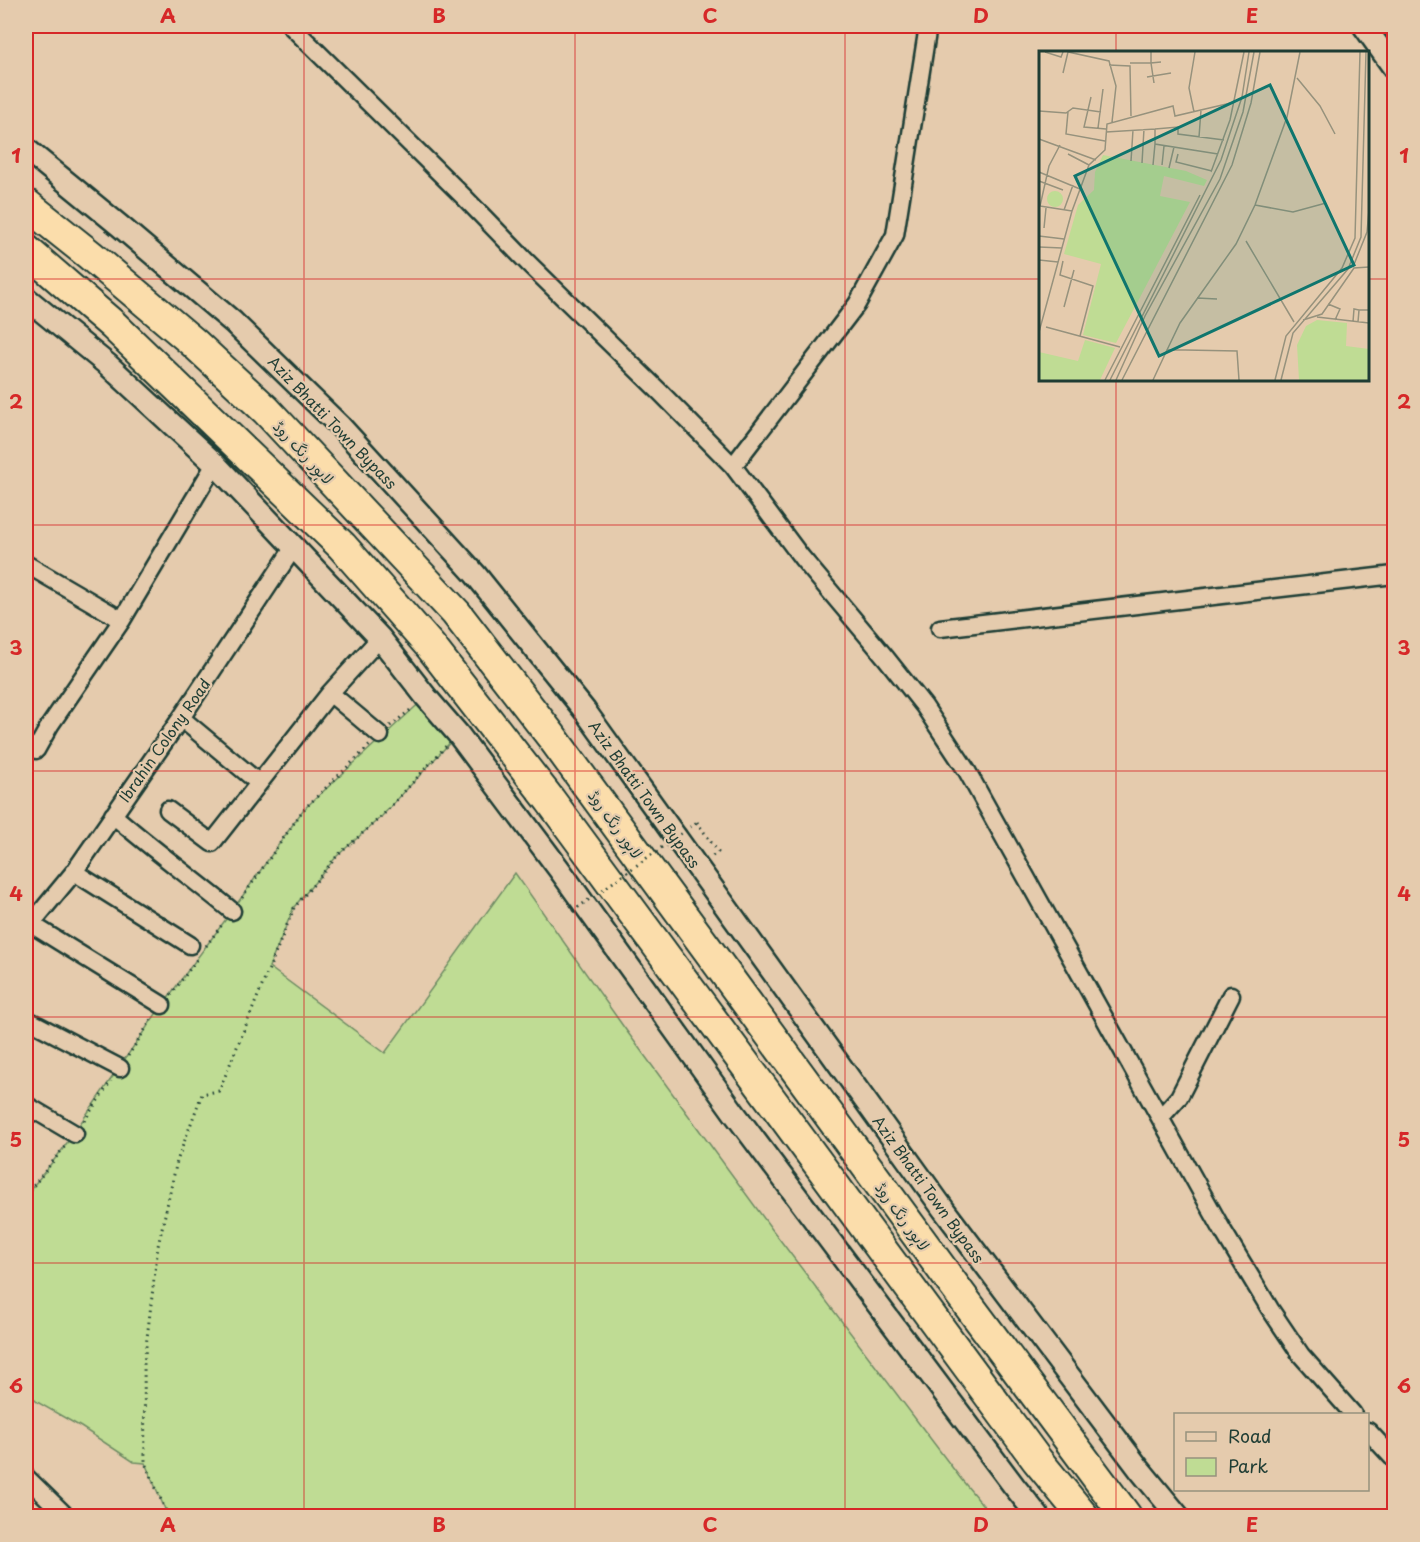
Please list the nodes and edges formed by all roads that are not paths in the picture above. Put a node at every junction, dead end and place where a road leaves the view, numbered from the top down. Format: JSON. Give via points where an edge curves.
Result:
{"nodes":[{"id":1,"x":291,"y":26,"type":"edge"},
{"id":2,"x":928,"y":26,"type":"edge"},
{"id":3,"x":1364,"y":26,"type":"edge"},
{"id":4,"x":1395,"y":68,"type":"edge"},
{"id":5,"x":26,"y":149,"type":"edge"},
{"id":6,"x":26,"y":204,"type":"edge"},
{"id":7,"x":26,"y":250,"type":"edge"},
{"id":8,"x":26,"y":298,"type":"edge"},
{"id":9,"x":215,"y":464,"type":"junction"},
{"id":10,"x":733,"y":466,"type":"junction"},
{"id":11,"x":294,"y":547,"type":"junction"},
{"id":12,"x":26,"y":564,"type":"edge"},
{"id":13,"x":1395,"y":575,"type":"edge"},
{"id":14,"x":122,"y":620,"type":"junction"},
{"id":15,"x":940,"y":628,"type":"dead end"},
{"id":16,"x":380,"y":638,"type":"junction"},
{"id":17,"x":330,"y":693,"type":"junction"},
{"id":18,"x":181,"y":718,"type":"junction"},
{"id":19,"x":380,"y":735,"type":"road end"},
{"id":20,"x":26,"y":743,"type":"edge"},
{"id":21,"x":259,"y":783,"type":"junction"},
{"id":22,"x":168,"y":810,"type":"dead end"},
{"id":23,"x":113,"y":815,"type":"junction"},
{"id":24,"x":74,"y":872,"type":"junction"},
{"id":25,"x":232,"y":911,"type":"road end"},
{"id":26,"x":28,"y":923,"type":"edge"},
{"id":27,"x":190,"y":945,"type":"dead end"},
{"id":28,"x":1231,"y":995,"type":"dead end"},
{"id":29,"x":162,"y":1005,"type":"road end"},
{"id":30,"x":26,"y":1019,"type":"edge"},
{"id":31,"x":120,"y":1068,"type":"road end"},
{"id":32,"x":26,"y":1105,"type":"edge"},
{"id":33,"x":1161,"y":1117,"type":"junction"},
{"id":34,"x":75,"y":1134,"type":"road end"},
{"id":35,"x":1352,"y":1413,"type":"edge"},
{"id":36,"x":1369,"y":1432,"type":"edge"},
{"id":37,"x":1395,"y":1459,"type":"edge"},
{"id":38,"x":26,"y":1477,"type":"edge"},
{"id":39,"x":66,"y":1516,"type":"edge"},
{"id":40,"x":1038,"y":1516,"type":"edge"},
{"id":41,"x":1083,"y":1516,"type":"edge"},
{"id":42,"x":1125,"y":1516,"type":"edge"},
{"id":43,"x":1178,"y":1516,"type":"edge"}],
"edges":[{"from":1,"to":10,"type":"street"},
{"from":2,"to":10,"type":"street","via":[[895,235],[858,304]]},
{"from":3,"to":4,"type":"street"},
{"from":5,"to":43,"type":"street","name":"Aziz Bhatti Town Bypass","via":[[233,322],[340,426],[475,574],[585,711],[944,1210]]},
{"from":6,"to":42,"type":"highway","name":"لاہور رنگ روڈ","via":[[194,343],[266,410],[456,613],[552,737]]},
{"from":7,"to":41,"type":"highway","via":[[113,325],[342,546],[431,647],[550,800],[1037,1460]]},
{"from":8,"to":9,"type":"street","via":[[108,365]]},
{"from":9,"to":11,"type":"street"},
{"from":9,"to":14,"type":"street"},
{"from":10,"to":33,"type":"street","via":[[802,558],[924,706],[967,771]]},
{"from":11,"to":16,"type":"street"},
{"from":11,"to":18,"type":"street","name":"Ibrahin Colony Road"},
{"from":12,"to":14,"type":"street"},
{"from":13,"to":15,"type":"street"},
{"from":14,"to":20,"type":"street","via":[[36,750]]},
{"from":16,"to":17,"type":"street"},
{"from":16,"to":40,"type":"street","via":[[458,734],[735,1114]]},
{"from":17,"to":19,"type":"street"},
{"from":17,"to":21,"type":"street"},
{"from":18,"to":21,"type":"street"},
{"from":18,"to":23,"type":"street","name":"Ibrahin Colony Road"},
{"from":21,"to":22,"type":"street","via":[[212,843]]},
{"from":23,"to":24,"type":"street","name":"Ibrahin Colony Road"},
{"from":23,"to":25,"type":"street"},
{"from":24,"to":26,"type":"street","name":"Ibrahin Colony Road"},
{"from":24,"to":27,"type":"street"},
{"from":26,"to":29,"type":"street"},
{"from":28,"to":33,"type":"street","via":[[1179,1097]]},
{"from":30,"to":31,"type":"street"},
{"from":32,"to":34,"type":"street"},
{"from":33,"to":35,"type":"street","via":[[1270,1309],[1301,1355]]},
{"from":36,"to":37,"type":"street"},
{"from":38,"to":39,"type":"street"}]}
